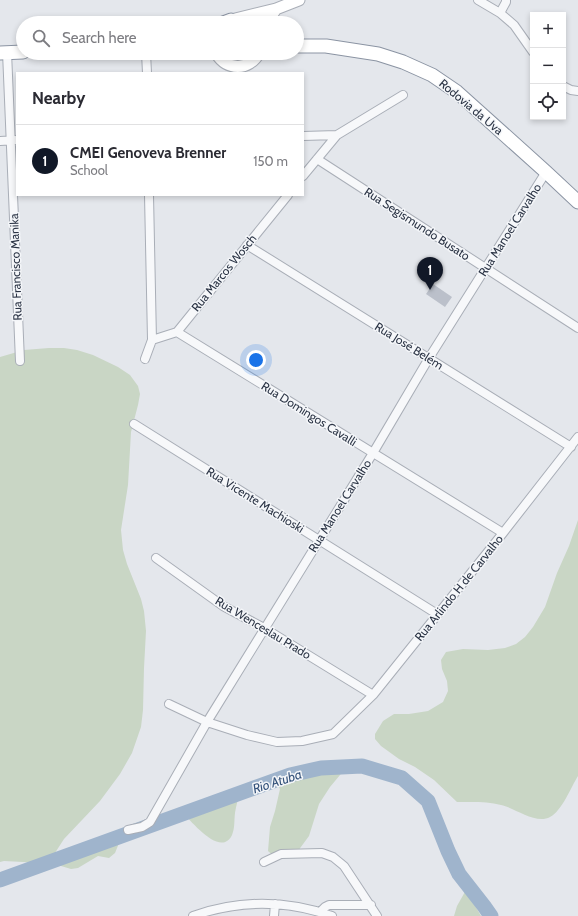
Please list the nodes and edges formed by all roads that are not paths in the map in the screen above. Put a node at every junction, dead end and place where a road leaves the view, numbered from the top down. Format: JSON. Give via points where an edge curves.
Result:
{"nodes":[{"id":1,"x":299,"y":0,"type":"edge"},
{"id":2,"x":478,"y":0,"type":"edge"},
{"id":3,"x":506,"y":0,"type":"edge"},
{"id":4,"x":276,"y":8,"type":"junction"},
{"id":5,"x":500,"y":13,"type":"junction"},
{"id":6,"x":248,"y":16,"type":"edge"},
{"id":7,"x":271,"y":16,"type":"edge"},
{"id":8,"x":304,"y":46,"type":"edge"},
{"id":9,"x":530,"y":48,"type":"edge"},
{"id":10,"x":3,"y":52,"type":"edge"},
{"id":11,"x":16,"y":52,"type":"edge"},
{"id":12,"x":146,"y":60,"type":"edge"},
{"id":13,"x":221,"y":60,"type":"edge"},
{"id":14,"x":254,"y":60,"type":"edge"},
{"id":15,"x":147,"y":72,"type":"edge"},
{"id":16,"x":566,"y":88,"type":"edge"},
{"id":17,"x":578,"y":91,"type":"edge"},
{"id":18,"x":403,"y":94,"type":"dead end"},
{"id":19,"x":337,"y":135,"type":"junction"},
{"id":20,"x":304,"y":136,"type":"edge"},
{"id":21,"x":14,"y":140,"type":"edge"},
{"id":22,"x":0,"y":141,"type":"edge"},
{"id":23,"x":317,"y":159,"type":"junction"},
{"id":24,"x":546,"y":172,"type":"junction"},
{"id":25,"x":304,"y":175,"type":"edge"},
{"id":26,"x":149,"y":196,"type":"edge"},
{"id":27,"x":287,"y":196,"type":"edge"},
{"id":28,"x":578,"y":202,"type":"edge"},
{"id":29,"x":247,"y":245,"type":"junction"},
{"id":30,"x":486,"y":268,"type":"junction"},
{"id":31,"x":578,"y":328,"type":"edge"},
{"id":32,"x":177,"y":332,"type":"junction"},
{"id":33,"x":152,"y":340,"type":"junction"},
{"id":34,"x":429,"y":358,"type":"junction"},
{"id":35,"x":145,"y":359,"type":"dead end"},
{"id":36,"x":20,"y":361,"type":"dead end"},
{"id":37,"x":134,"y":424,"type":"dead end"},
{"id":38,"x":578,"y":437,"type":"edge"},
{"id":39,"x":571,"y":447,"type":"junction"},
{"id":40,"x":373,"y":453,"type":"junction"},
{"id":41,"x":503,"y":533,"type":"junction"},
{"id":42,"x":319,"y":539,"type":"junction"},
{"id":43,"x":156,"y":558,"type":"dead end"},
{"id":44,"x":437,"y":614,"type":"junction"},
{"id":45,"x":264,"y":628,"type":"junction"},
{"id":46,"x":373,"y":695,"type":"junction"},
{"id":47,"x":169,"y":704,"type":"dead end"},
{"id":48,"x":207,"y":722,"type":"junction"},
{"id":49,"x":128,"y":830,"type":"dead end"},
{"id":50,"x":264,"y":862,"type":"dead end"},
{"id":51,"x":275,"y":904,"type":"junction"},
{"id":52,"x":371,"y":905,"type":"junction"},
{"id":53,"x":320,"y":912,"type":"junction"},
{"id":54,"x":193,"y":916,"type":"edge"},
{"id":55,"x":274,"y":916,"type":"edge"},
{"id":56,"x":332,"y":916,"type":"edge"},
{"id":57,"x":377,"y":916,"type":"edge"}],
"edges":[{"from":1,"to":4,"type":"main road"},
{"from":2,"to":5,"type":"street"},
{"from":3,"to":5,"type":"street"},
{"from":4,"to":6,"type":"main road"},
{"from":4,"to":7,"type":"main road"},
{"from":5,"to":9,"type":"street","via":[[514,25]]},
{"from":8,"to":24,"type":"highway","name":"Rodovia da Uva","via":[[326,46],[378,54],[432,75],[457,92]]},
{"from":10,"to":11,"type":"highway"},
{"from":10,"to":21,"type":"street","name":"Rua Francisco Manika"},
{"from":12,"to":15,"type":"street"},
{"from":13,"to":14,"type":"main road","via":[[234,67],[241,67]]},
{"from":16,"to":17,"type":"street"},
{"from":18,"to":19,"type":"street"},
{"from":19,"to":20,"type":"street"},
{"from":19,"to":23,"type":"street"},
{"from":21,"to":22,"type":"street"},
{"from":21,"to":36,"type":"street","name":"Rua Francisco Manika"},
{"from":23,"to":25,"type":"street"},
{"from":23,"to":30,"type":"street","name":"Rua Segismundo Busato"},
{"from":24,"to":28,"type":"highway","name":"Rodovia da Uva"},
{"from":24,"to":30,"type":"street","name":"Rua Manoel Carvalho"},
{"from":26,"to":33,"type":"street"},
{"from":27,"to":29,"type":"street","name":"Rua Marcos Wosch"},
{"from":29,"to":32,"type":"street","name":"Rua Marcos Wosch"},
{"from":29,"to":34,"type":"street","name":"Rua José Belém"},
{"from":30,"to":31,"type":"street","name":"Rua Segismundo Busato"},
{"from":30,"to":34,"type":"street","name":"Rua Manoel Carvalho"},
{"from":32,"to":33,"type":"street"},
{"from":32,"to":40,"type":"street","name":"Rua Domingos Cavalli"},
{"from":33,"to":35,"type":"street"},
{"from":34,"to":39,"type":"street","name":"Rua José Belém"},
{"from":34,"to":40,"type":"street","name":"Rua Manoel Carvalho"},
{"from":37,"to":42,"type":"street","name":"Rua Vicente Machioski"},
{"from":38,"to":39,"type":"street","name":"Rua Arlindo H de Carvalho"},
{"from":39,"to":41,"type":"street","name":"Rua Arlindo H de Carvalho"},
{"from":40,"to":41,"type":"street","name":"Rua Domingos Cavalli"},
{"from":40,"to":42,"type":"street","name":"Rua Manoel Carvalho"},
{"from":41,"to":44,"type":"street","name":"Rua Arlindo H de Carvalho"},
{"from":42,"to":44,"type":"street","name":"Rua Vicente Machioski"},
{"from":42,"to":45,"type":"street","name":"Rua Manoel Carvalho"},
{"from":43,"to":45,"type":"street","name":"Rua Wenceslau Prado","via":[[223,606]]},
{"from":44,"to":46,"type":"street","name":"Rua Arlindo H de Carvalho"},
{"from":45,"to":46,"type":"street","name":"Rua Wenceslau Prado"},
{"from":45,"to":48,"type":"street","name":"Rua Manoel Carvalho"},
{"from":46,"to":48,"type":"street","name":"Rua Arlindo H de Carvalho","via":[[334,734],[302,741],[278,742]]},
{"from":47,"to":48,"type":"street"},
{"from":48,"to":49,"type":"street","name":"Rua Manoel Carvalho","via":[[150,822]]},
{"from":50,"to":52,"type":"street","via":[[281,854],[322,853],[333,857],[344,866]]},
{"from":51,"to":53,"type":"street"},
{"from":51,"to":54,"type":"street","via":[[240,905]]},
{"from":51,"to":55,"type":"street"},
{"from":52,"to":53,"type":"street","via":[[329,905]]},
{"from":52,"to":57,"type":"street"},
{"from":53,"to":56,"type":"street"}]}
